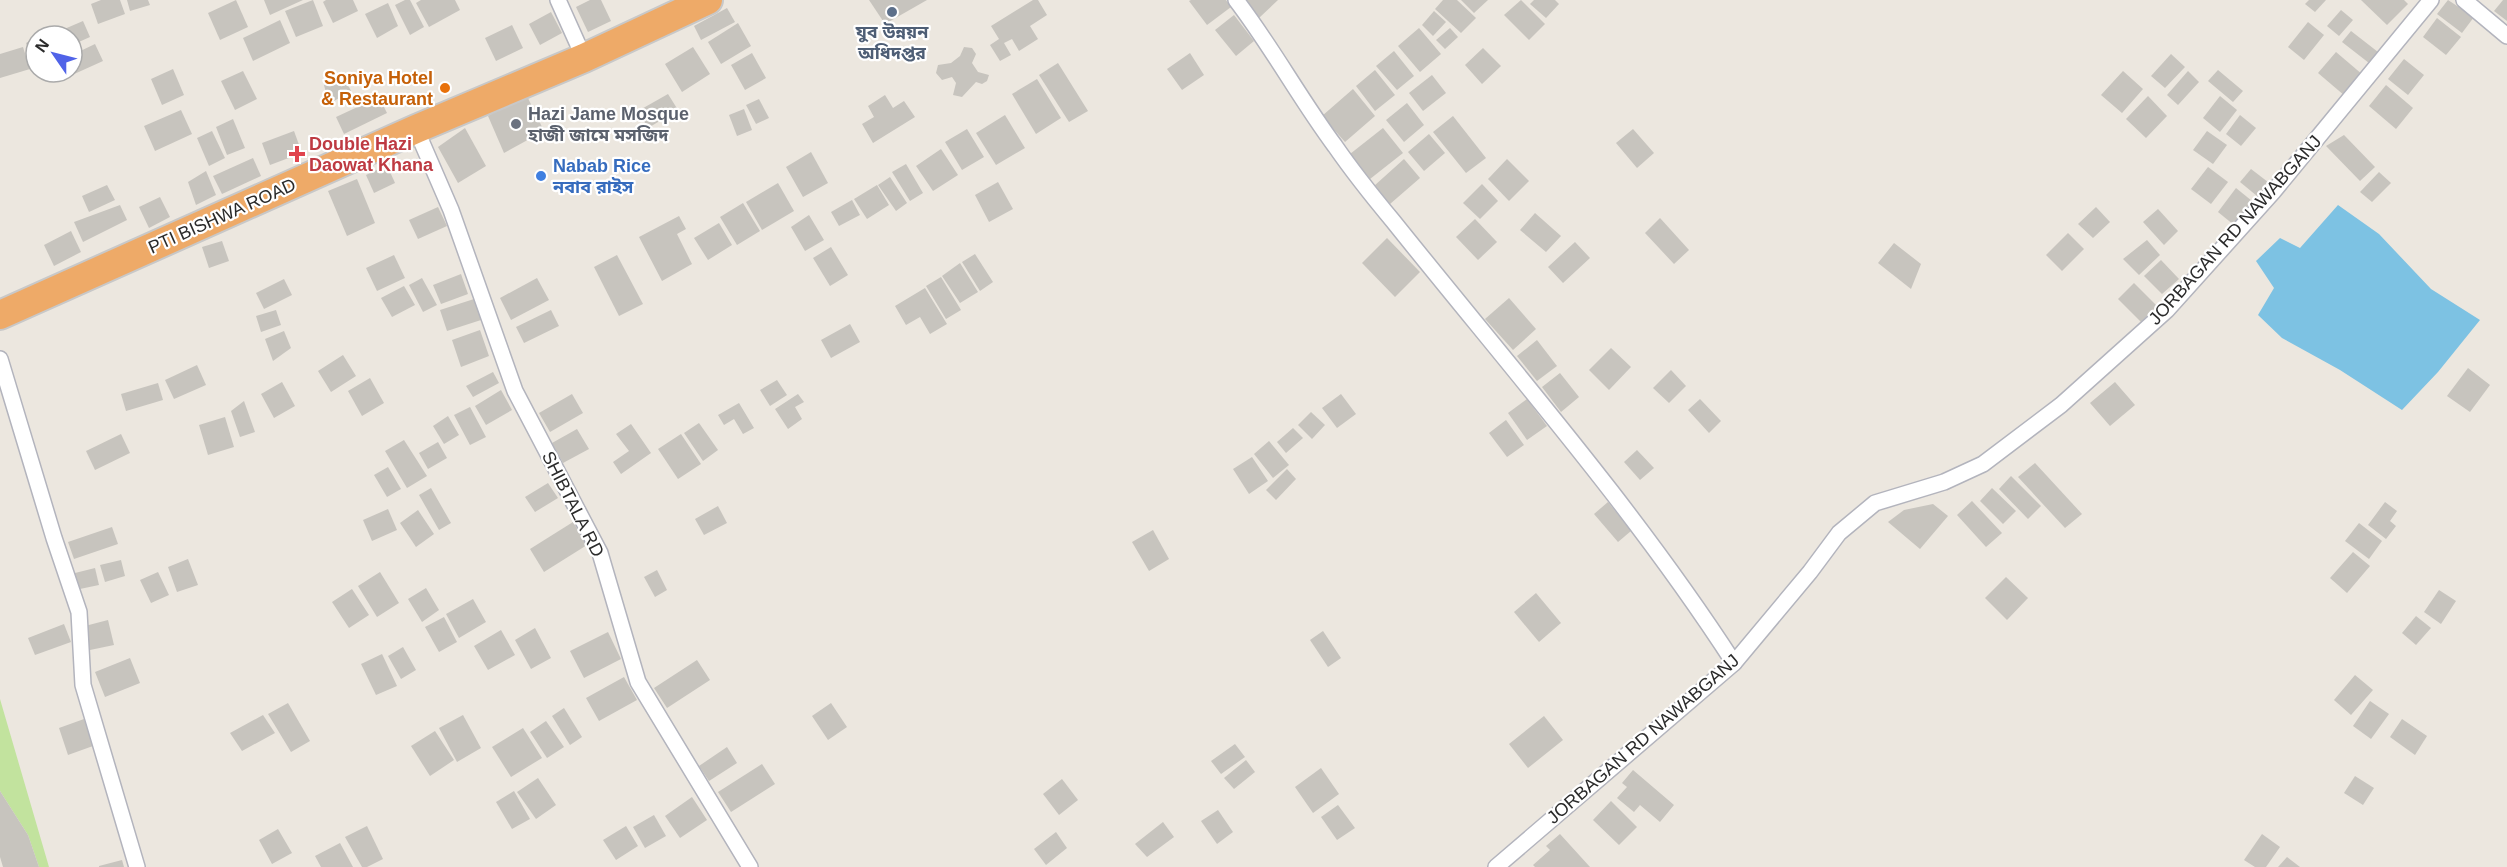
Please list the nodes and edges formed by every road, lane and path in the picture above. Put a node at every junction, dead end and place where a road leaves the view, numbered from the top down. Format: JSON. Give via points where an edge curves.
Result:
{"nodes":[{"id":1,"x":558,"y":0,"type":"edge"},
{"id":2,"x":708,"y":0,"type":"edge"},
{"id":3,"x":1236,"y":0,"type":"edge"},
{"id":4,"x":2464,"y":0,"type":"edge"},
{"id":5,"x":2423,"y":3,"type":"edge"},
{"id":6,"x":2507,"y":36,"type":"edge"},
{"id":7,"x":584,"y":58,"type":"junction"},
{"id":8,"x":416,"y":129,"type":"junction"},
{"id":9,"x":0,"y":315,"type":"edge"},
{"id":10,"x":0,"y":359,"type":"edge"},
{"id":11,"x":1734,"y":663,"type":"junction"},
{"id":12,"x":137,"y":867,"type":"edge"},
{"id":13,"x":750,"y":867,"type":"edge"},
{"id":14,"x":1496,"y":867,"type":"edge"}],
"edges":[{"from":1,"to":7,"type":"street"},
{"from":2,"to":7,"type":"highway","name":"PTI BISHWA ROAD"},
{"from":3,"to":11,"type":"street","via":[[1334,145],[1498,347],[1690,596]]},
{"from":4,"to":6,"type":"street"},
{"from":5,"to":11,"type":"street","name":"JORBAGAN RD NAWABGANJ","via":[[2273,192],[2167,310],[2061,405],[1983,464],[1944,482],[1875,503],[1839,533]]},
{"from":7,"to":8,"type":"highway","name":"PTI BISHWA ROAD"},
{"from":8,"to":9,"type":"highway","name":"PTI BISHWA ROAD"},
{"from":8,"to":13,"type":"street","name":"SHIBTALA RD","via":[[451,210],[514,391],[600,552],[638,682]]},
{"from":10,"to":12,"type":"street","via":[[79,612],[83,685]]},
{"from":11,"to":14,"type":"street","name":"JORBAGAN RD NAWABGANJ"}]}
